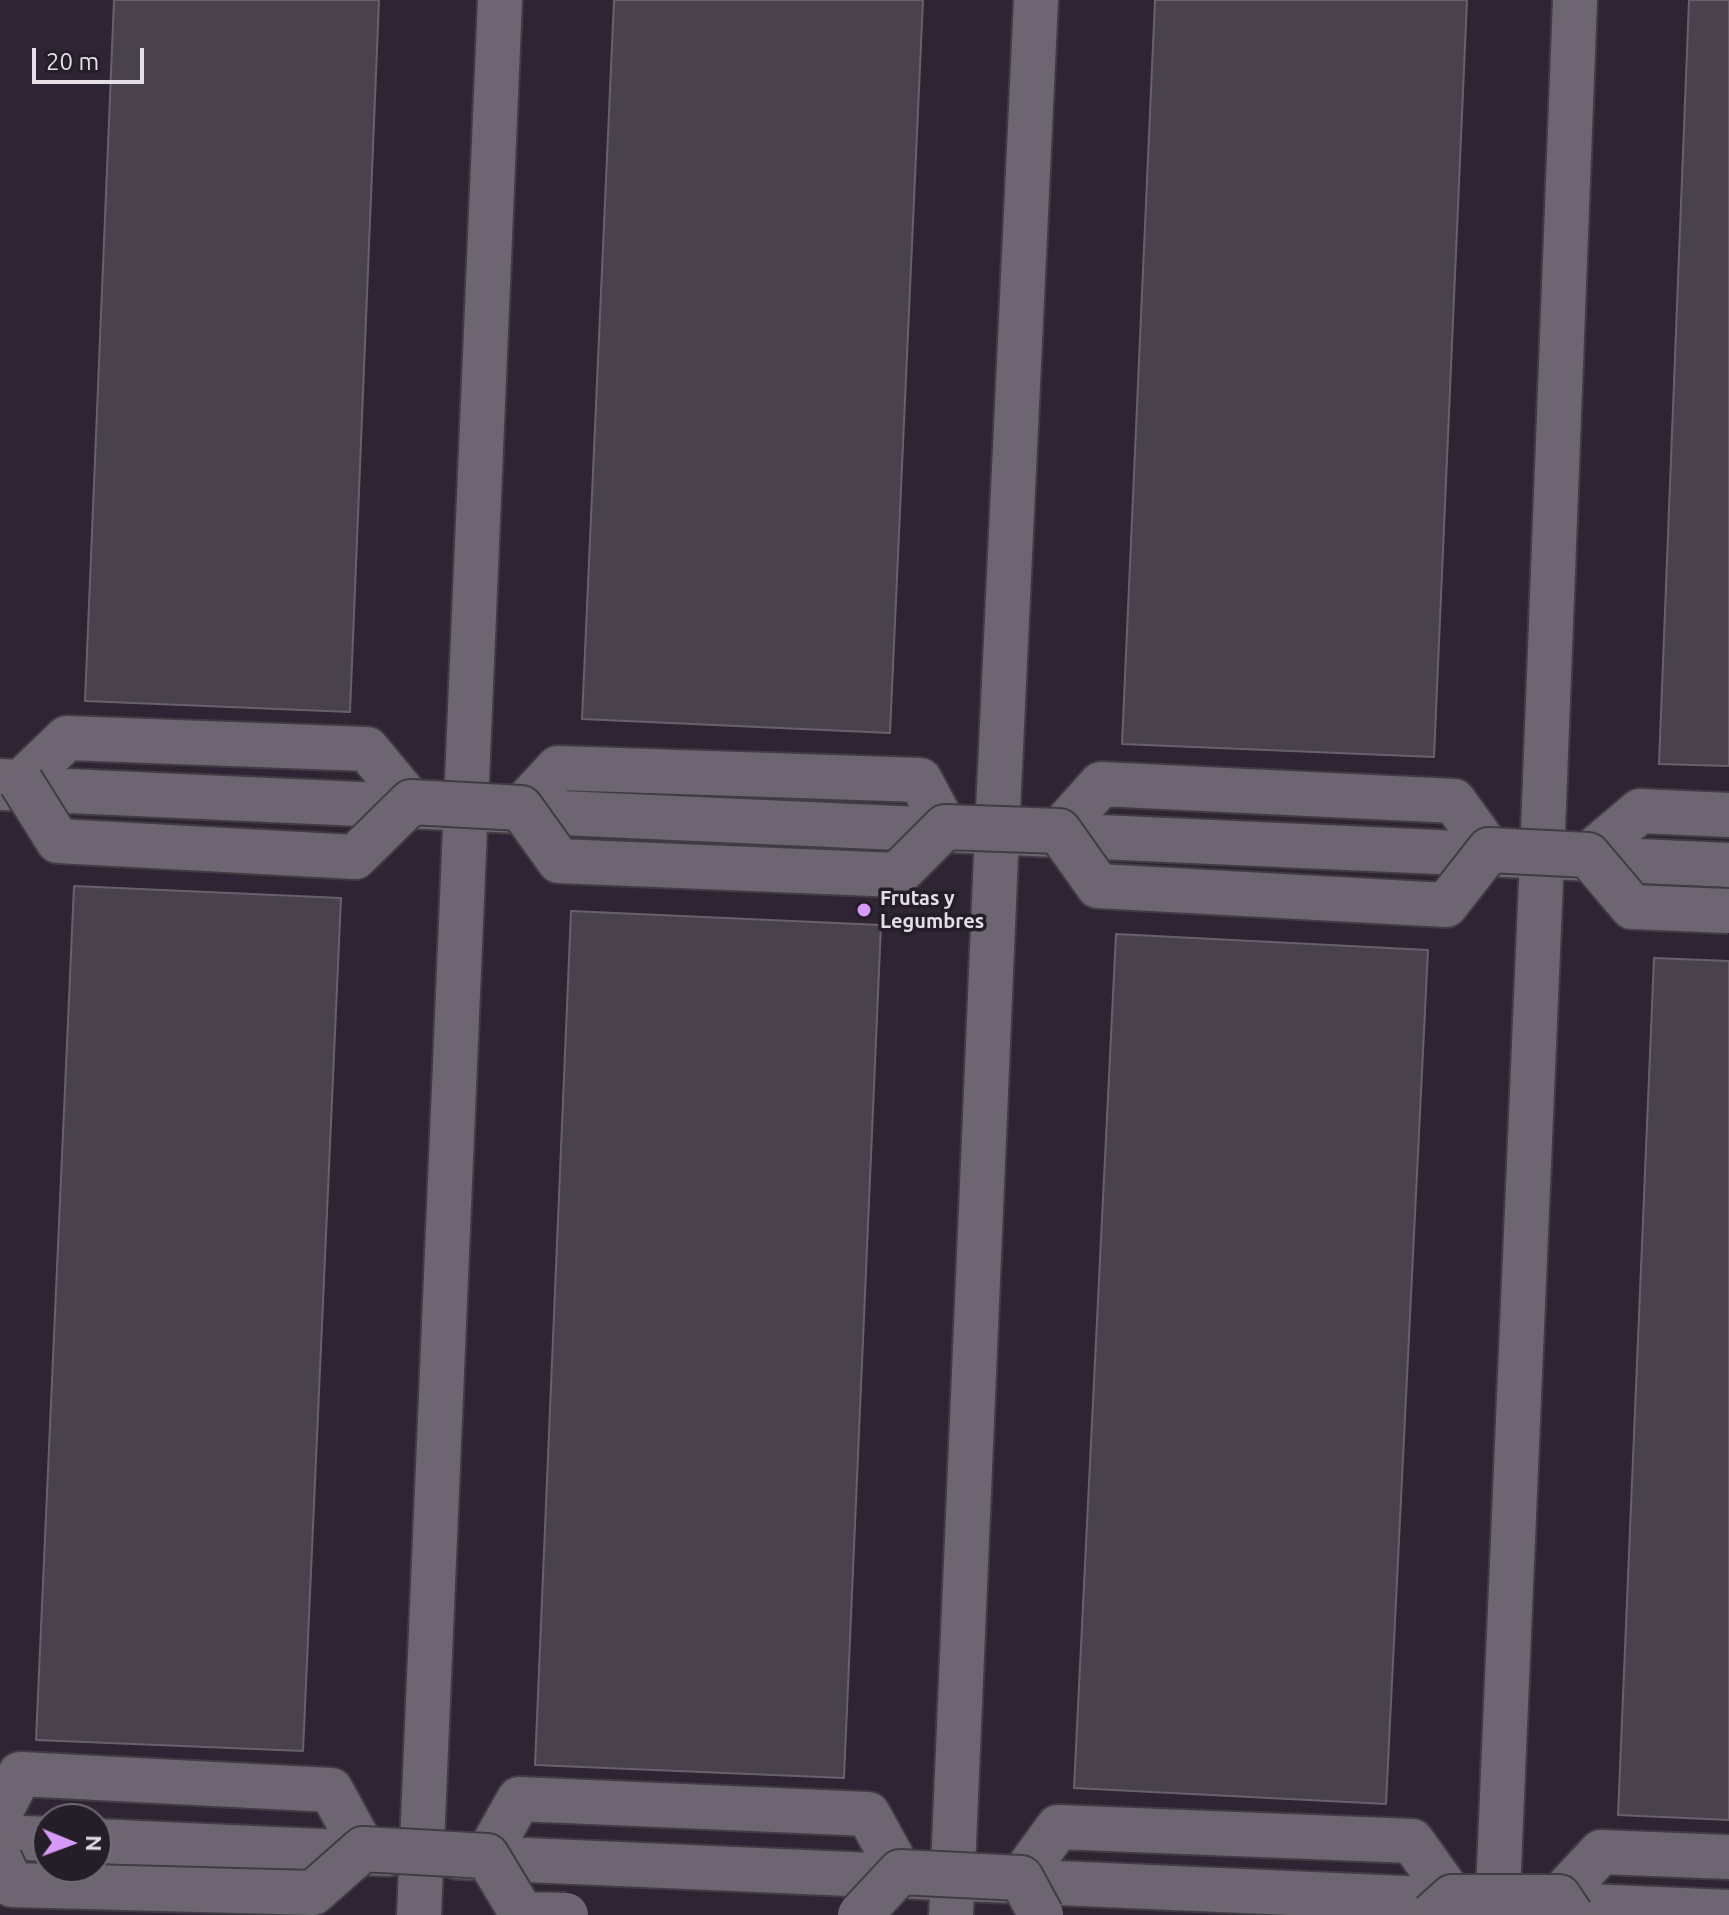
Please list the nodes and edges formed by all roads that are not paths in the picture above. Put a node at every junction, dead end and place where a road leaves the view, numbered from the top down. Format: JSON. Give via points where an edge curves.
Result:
{"nodes":[{"id":1,"x":500,"y":0,"type":"edge"},
{"id":2,"x":1036,"y":0,"type":"edge"},
{"id":3,"x":1575,"y":0,"type":"edge"},
{"id":4,"x":7,"y":783,"type":"edge"},
{"id":5,"x":411,"y":802,"type":"junction"},
{"id":6,"x":464,"y":808,"type":"junction"},
{"id":7,"x":521,"y":808,"type":"junction"},
{"id":8,"x":1729,"y":815,"type":"edge"},
{"id":9,"x":945,"y":827,"type":"junction"},
{"id":10,"x":1059,"y":831,"type":"junction"},
{"id":11,"x":997,"y":832,"type":"junction"},
{"id":12,"x":1489,"y":850,"type":"junction"},
{"id":13,"x":1588,"y":855,"type":"junction"},
{"id":14,"x":1542,"y":857,"type":"junction"},
{"id":15,"x":1729,"y":865,"type":"edge"},
{"id":16,"x":1729,"y":911,"type":"edge"},
{"id":17,"x":0,"y":1813,"type":"edge"},
{"id":18,"x":0,"y":1837,"type":"edge"},
{"id":19,"x":32,"y":1838,"type":"edge"},
{"id":20,"x":112,"y":1842,"type":"edge"},
{"id":21,"x":363,"y":1849,"type":"junction"},
{"id":22,"x":422,"y":1855,"type":"junction"},
{"id":23,"x":487,"y":1856,"type":"junction"},
{"id":24,"x":1729,"y":1857,"type":"edge"},
{"id":25,"x":0,"y":1860,"type":"edge"},
{"id":26,"x":900,"y":1872,"type":"junction"},
{"id":27,"x":952,"y":1896,"type":"edge"},
{"id":28,"x":1031,"y":1896,"type":"edge"},
{"id":29,"x":1442,"y":1906,"type":"edge"},
{"id":30,"x":1565,"y":1906,"type":"edge"},
{"id":31,"x":1497,"y":1909,"type":"edge"},
{"id":32,"x":1729,"y":1912,"type":"edge"},
{"id":33,"x":419,"y":1915,"type":"edge"},
{"id":34,"x":566,"y":1915,"type":"edge"},
{"id":35,"x":860,"y":1915,"type":"edge"}],
"edges":[{"from":1,"to":6,"type":"street"},
{"from":2,"to":11,"type":"street"},
{"from":3,"to":14,"type":"street"},
{"from":4,"to":5,"type":"street","via":[[67,738],[367,749]]},
{"from":4,"to":5,"type":"street","bridge":true,"via":[[58,841],[308,855],[355,857]]},
{"from":4,"to":6,"type":"street"},
{"from":5,"to":7,"type":"street","bridge":true},
{"from":6,"to":11,"type":"street"},
{"from":6,"to":22,"type":"street"},
{"from":7,"to":9,"type":"street","via":[[558,768],[920,780]]},
{"from":7,"to":9,"type":"street","bridge":true,"via":[[559,861],[897,875]]},
{"from":8,"to":13,"type":"street","via":[[1640,811]]},
{"from":9,"to":10,"type":"street","bridge":true},
{"from":10,"to":12,"type":"street","via":[[1101,784],[1454,801]]},
{"from":10,"to":12,"type":"street","bridge":true,"via":[[1098,886],[1446,905]]},
{"from":11,"to":14,"type":"street"},
{"from":11,"to":27,"type":"street"},
{"from":12,"to":13,"type":"street","bridge":true},
{"from":13,"to":16,"type":"street","bridge":true,"via":[[1632,907]]},
{"from":14,"to":15,"type":"street"},
{"from":14,"to":31,"type":"street"},
{"from":17,"to":21,"type":"street","via":[[20,1774],[331,1790]]},
{"from":18,"to":19,"type":"street"},
{"from":20,"to":22,"type":"street"},
{"from":21,"to":23,"type":"street","bridge":true},
{"from":21,"to":25,"type":"street","bridge":true,"via":[[313,1893],[12,1885]]},
{"from":22,"to":27,"type":"street"},
{"from":22,"to":33,"type":"street"},
{"from":23,"to":26,"type":"street","via":[[519,1799],[868,1814]]},
{"from":23,"to":34,"type":"street","bridge":true,"via":[[522,1914]]},
{"from":24,"to":30,"type":"street","via":[[1601,1852]]},
{"from":26,"to":28,"type":"street","bridge":true},
{"from":26,"to":35,"type":"street","bridge":true},
{"from":27,"to":31,"type":"street"},
{"from":28,"to":29,"type":"street","via":[[1058,1827],[1412,1841]]},
{"from":29,"to":30,"type":"street","bridge":true},
{"from":31,"to":32,"type":"street"}]}
